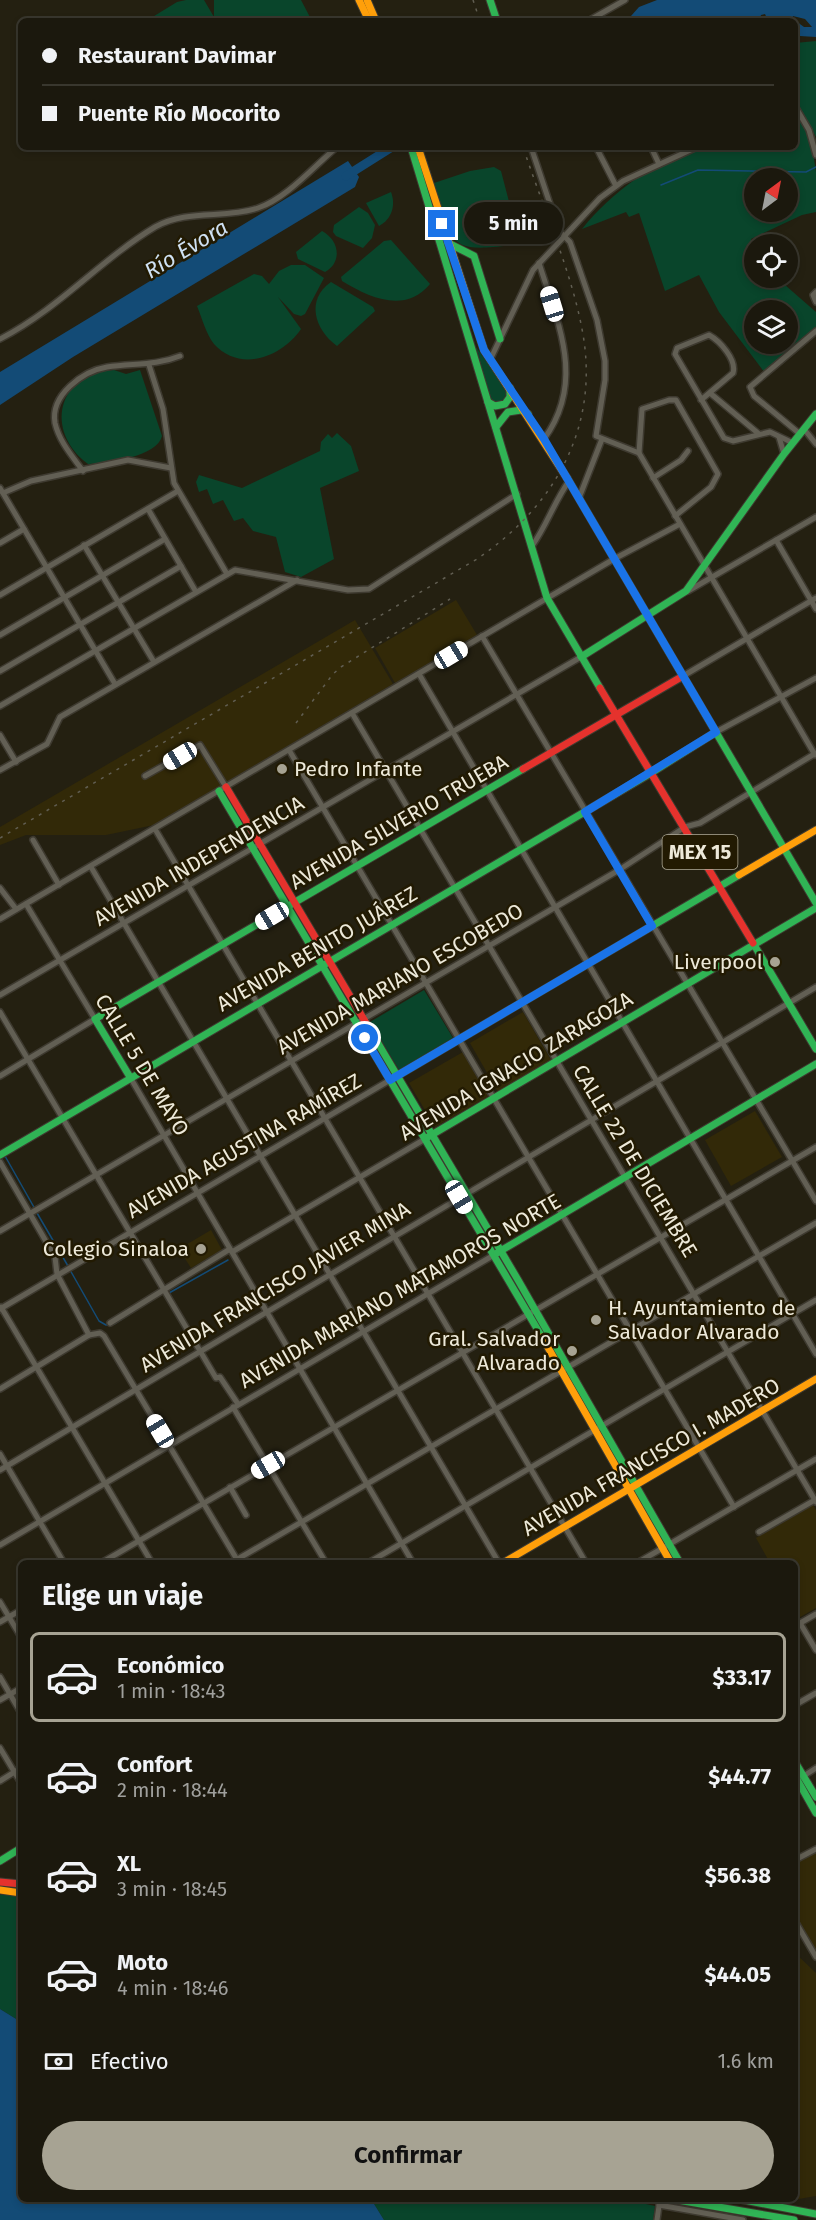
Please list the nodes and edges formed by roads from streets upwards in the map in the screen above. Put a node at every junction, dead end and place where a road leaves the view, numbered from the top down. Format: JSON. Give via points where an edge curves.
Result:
{"nodes":[{"id":1,"x":359,"y":0,"type":"edge"},
{"id":2,"x":367,"y":0,"type":"edge"},
{"id":3,"x":490,"y":0,"type":"edge"},
{"id":4,"x":625,"y":0,"type":"edge"},
{"id":5,"x":368,"y":18,"type":"edge"},
{"id":6,"x":375,"y":18,"type":"edge"},
{"id":7,"x":496,"y":18,"type":"edge"},
{"id":8,"x":593,"y":18,"type":"edge"},
{"id":9,"x":798,"y":112,"type":"edge"},
{"id":10,"x":333,"y":150,"type":"edge"},
{"id":11,"x":412,"y":150,"type":"edge"},
{"id":12,"x":419,"y":150,"type":"edge"},
{"id":13,"x":532,"y":150,"type":"edge"},
{"id":14,"x":598,"y":150,"type":"edge"},
{"id":15,"x":652,"y":150,"type":"edge"},
{"id":16,"x":690,"y":150,"type":"edge"},
{"id":17,"x":816,"y":155,"type":"edge"},
{"id":18,"x":659,"y":164,"type":"junction"},
{"id":19,"x":616,"y":186,"type":"junction"},
{"id":20,"x":565,"y":237,"type":"junction"},
{"id":21,"x":448,"y":243,"type":"junction"},
{"id":22,"x":539,"y":263,"type":"junction"},
{"id":23,"x":452,"y":267,"type":"junction"},
{"id":24,"x":816,"y":292,"type":"edge"},
{"id":25,"x":816,"y":302,"type":"edge"},
{"id":26,"x":816,"y":331,"type":"edge"},
{"id":27,"x":0,"y":339,"type":"edge"},
{"id":28,"x":500,"y":339,"type":"junction"},
{"id":29,"x":180,"y":356,"type":"dead end"},
{"id":30,"x":490,"y":360,"type":"junction"},
{"id":31,"x":149,"y":365,"type":"junction"},
{"id":32,"x":509,"y":387,"type":"junction"},
{"id":33,"x":710,"y":393,"type":"junction"},
{"id":34,"x":701,"y":400,"type":"junction"},
{"id":35,"x":488,"y":402,"type":"junction"},
{"id":36,"x":816,"y":414,"type":"edge"},
{"id":37,"x":529,"y":415,"type":"junction"},
{"id":38,"x":496,"y":427,"type":"junction"},
{"id":39,"x":802,"y":432,"type":"junction"},
{"id":40,"x":760,"y":434,"type":"junction"},
{"id":41,"x":779,"y":437,"type":"junction"},
{"id":42,"x":599,"y":438,"type":"junction"},
{"id":43,"x":544,"y":439,"type":"junction"},
{"id":44,"x":793,"y":443,"type":"junction"},
{"id":45,"x":816,"y":444,"type":"edge"},
{"id":46,"x":688,"y":451,"type":"dead end"},
{"id":47,"x":639,"y":453,"type":"junction"},
{"id":48,"x":784,"y":454,"type":"junction"},
{"id":49,"x":171,"y":468,"type":"junction"},
{"id":50,"x":82,"y":471,"type":"junction"},
{"id":51,"x":653,"y":478,"type":"junction"},
{"id":52,"x":569,"y":481,"type":"junction"},
{"id":53,"x":1,"y":490,"type":"edge"},
{"id":54,"x":178,"y":491,"type":"junction"},
{"id":55,"x":517,"y":494,"type":"junction"},
{"id":56,"x":579,"y":498,"type":"junction"},
{"id":57,"x":148,"y":509,"type":"junction"},
{"id":58,"x":675,"y":516,"type":"junction"},
{"id":59,"x":816,"y":517,"type":"edge"},
{"id":60,"x":680,"y":524,"type":"junction"},
{"id":61,"x":24,"y":529,"type":"junction"},
{"id":62,"x":165,"y":539,"type":"junction"},
{"id":63,"x":776,"y":540,"type":"junction"},
{"id":64,"x":0,"y":543,"type":"edge"},
{"id":65,"x":84,"y":545,"type":"junction"},
{"id":66,"x":532,"y":546,"type":"junction"},
{"id":67,"x":614,"y":559,"type":"junction"},
{"id":68,"x":181,"y":566,"type":"junction"},
{"id":69,"x":705,"y":566,"type":"junction"},
{"id":70,"x":46,"y":567,"type":"junction"},
{"id":71,"x":227,"y":574,"type":"junction"},
{"id":72,"x":102,"y":576,"type":"junction"},
{"id":73,"x":711,"y":578,"type":"junction"},
{"id":74,"x":297,"y":580,"type":"junction"},
{"id":75,"x":686,"y":591,"type":"junction"},
{"id":76,"x":195,"y":592,"type":"junction"},
{"id":77,"x":0,"y":595,"type":"edge"},
{"id":78,"x":64,"y":598,"type":"junction"},
{"id":79,"x":547,"y":598,"type":"junction"},
{"id":80,"x":814,"y":600,"type":"edge"},
{"id":81,"x":118,"y":602,"type":"junction"},
{"id":82,"x":816,"y":609,"type":"edge"},
{"id":83,"x":649,"y":615,"type":"junction"},
{"id":84,"x":80,"y":625,"type":"junction"},
{"id":85,"x":134,"y":628,"type":"junction"},
{"id":86,"x":0,"y":635,"type":"edge"},
{"id":87,"x":482,"y":636,"type":"junction"},
{"id":88,"x":747,"y":639,"type":"junction"},
{"id":89,"x":95,"y":651,"type":"junction"},
{"id":90,"x":581,"y":657,"type":"junction"},
{"id":91,"x":154,"y":662,"type":"junction"},
{"id":92,"x":0,"y":671,"type":"edge"},
{"id":93,"x":419,"y":674,"type":"junction"},
{"id":94,"x":683,"y":676,"type":"junction"},
{"id":95,"x":816,"y":678,"type":"edge"},
{"id":96,"x":115,"y":684,"type":"junction"},
{"id":97,"x":517,"y":695,"type":"junction"},
{"id":98,"x":782,"y":698,"type":"junction"},
{"id":99,"x":0,"y":706,"type":"edge"},
{"id":100,"x":352,"y":713,"type":"junction"},
{"id":101,"x":616,"y":715,"type":"junction"},
{"id":102,"x":716,"y":732,"type":"junction"},
{"id":103,"x":453,"y":733,"type":"junction"},
{"id":104,"x":0,"y":735,"type":"edge"},
{"id":105,"x":7,"y":747,"type":"junction"},
{"id":106,"x":289,"y":750,"type":"junction"},
{"id":107,"x":0,"y":751,"type":"edge"},
{"id":108,"x":551,"y":753,"type":"junction"},
{"id":109,"x":816,"y":754,"type":"edge"},
{"id":110,"x":16,"y":762,"type":"junction"},
{"id":111,"x":0,"y":770,"type":"edge"},
{"id":112,"x":387,"y":771,"type":"junction"},
{"id":113,"x":651,"y":773,"type":"junction"},
{"id":114,"x":145,"y":776,"type":"dead end"},
{"id":115,"x":223,"y":789,"type":"junction"},
{"id":116,"x":487,"y":791,"type":"junction"},
{"id":117,"x":751,"y":792,"type":"junction"},
{"id":118,"x":323,"y":808,"type":"junction"},
{"id":119,"x":585,"y":812,"type":"junction"},
{"id":120,"x":685,"y":827,"type":"junction"},
{"id":121,"x":155,"y":829,"type":"junction"},
{"id":122,"x":421,"y":829,"type":"junction"},
{"id":123,"x":816,"y":830,"type":"edge"},
{"id":124,"x":33,"y":840,"type":"dead end"},
{"id":125,"x":257,"y":847,"type":"junction"},
{"id":126,"x":521,"y":849,"type":"junction"},
{"id":127,"x":784,"y":849,"type":"junction"},
{"id":128,"x":357,"y":866,"type":"junction"},
{"id":129,"x":91,"y":867,"type":"junction"},
{"id":130,"x":619,"y":870,"type":"junction"},
{"id":131,"x":59,"y":885,"type":"junction"},
{"id":132,"x":189,"y":886,"type":"junction"},
{"id":133,"x":720,"y":886,"type":"junction"},
{"id":134,"x":0,"y":888,"type":"edge"},
{"id":135,"x":455,"y":888,"type":"junction"},
{"id":136,"x":26,"y":904,"type":"junction"},
{"id":137,"x":291,"y":905,"type":"junction"},
{"id":138,"x":816,"y":905,"type":"edge"},
{"id":139,"x":555,"y":907,"type":"junction"},
{"id":140,"x":16,"y":909,"type":"junction"},
{"id":141,"x":0,"y":919,"type":"edge"},
{"id":142,"x":124,"y":923,"type":"junction"},
{"id":143,"x":391,"y":925,"type":"junction"},
{"id":144,"x":652,"y":926,"type":"junction"},
{"id":145,"x":224,"y":944,"type":"junction"},
{"id":146,"x":754,"y":944,"type":"junction"},
{"id":147,"x":489,"y":946,"type":"junction"},
{"id":148,"x":60,"y":960,"type":"junction"},
{"id":149,"x":329,"y":961,"type":"junction"},
{"id":150,"x":588,"y":963,"type":"junction"},
{"id":151,"x":322,"y":965,"type":"junction"},
{"id":152,"x":159,"y":982,"type":"junction"},
{"id":153,"x":425,"y":983,"type":"junction"},
{"id":154,"x":688,"y":983,"type":"junction"},
{"id":155,"x":816,"y":987,"type":"edge"},
{"id":156,"x":0,"y":995,"type":"edge"},
{"id":157,"x":258,"y":1002,"type":"junction"},
{"id":158,"x":522,"y":1002,"type":"junction"},
{"id":159,"x":789,"y":1003,"type":"junction"},
{"id":160,"x":0,"y":1012,"type":"edge"},
{"id":161,"x":96,"y":1019,"type":"junction"},
{"id":162,"x":360,"y":1021,"type":"junction"},
{"id":163,"x":622,"y":1022,"type":"junction"},
{"id":164,"x":458,"y":1039,"type":"junction"},
{"id":165,"x":193,"y":1040,"type":"junction"},
{"id":166,"x":723,"y":1042,"type":"junction"},
{"id":167,"x":816,"y":1049,"type":"edge"},
{"id":168,"x":28,"y":1059,"type":"junction"},
{"id":169,"x":292,"y":1060,"type":"junction"},
{"id":170,"x":557,"y":1060,"type":"junction"},
{"id":171,"x":816,"y":1064,"type":"edge"},
{"id":172,"x":0,"y":1076,"type":"edge"},
{"id":173,"x":398,"y":1076,"type":"junction"},
{"id":174,"x":130,"y":1077,"type":"junction"},
{"id":175,"x":390,"y":1080,"type":"junction"},
{"id":176,"x":656,"y":1081,"type":"junction"},
{"id":177,"x":493,"y":1098,"type":"junction"},
{"id":178,"x":227,"y":1099,"type":"junction"},
{"id":179,"x":757,"y":1099,"type":"junction"},
{"id":180,"x":326,"y":1117,"type":"junction"},
{"id":181,"x":62,"y":1118,"type":"junction"},
{"id":182,"x":592,"y":1119,"type":"junction"},
{"id":183,"x":164,"y":1136,"type":"junction"},
{"id":184,"x":428,"y":1137,"type":"junction"},
{"id":185,"x":690,"y":1139,"type":"junction"},
{"id":186,"x":816,"y":1147,"type":"edge"},
{"id":187,"x":0,"y":1155,"type":"edge"},
{"id":188,"x":260,"y":1155,"type":"junction"},
{"id":189,"x":528,"y":1157,"type":"junction"},
{"id":190,"x":793,"y":1161,"type":"junction"},
{"id":191,"x":0,"y":1162,"type":"edge"},
{"id":192,"x":96,"y":1175,"type":"junction"},
{"id":193,"x":361,"y":1176,"type":"junction"},
{"id":194,"x":626,"y":1177,"type":"junction"},
{"id":195,"x":197,"y":1191,"type":"junction"},
{"id":196,"x":467,"y":1192,"type":"junction"},
{"id":197,"x":459,"y":1197,"type":"junction"},
{"id":198,"x":726,"y":1200,"type":"junction"},
{"id":199,"x":816,"y":1201,"type":"edge"},
{"id":200,"x":31,"y":1214,"type":"junction"},
{"id":201,"x":295,"y":1214,"type":"junction"},
{"id":202,"x":562,"y":1214,"type":"junction"},
{"id":203,"x":816,"y":1223,"type":"edge"},
{"id":204,"x":129,"y":1231,"type":"junction"},
{"id":205,"x":0,"y":1232,"type":"edge"},
{"id":206,"x":395,"y":1235,"type":"junction"},
{"id":207,"x":660,"y":1236,"type":"junction"},
{"id":208,"x":231,"y":1250,"type":"junction"},
{"id":209,"x":497,"y":1253,"type":"junction"},
{"id":210,"x":759,"y":1256,"type":"junction"},
{"id":211,"x":59,"y":1273,"type":"junction"},
{"id":212,"x":597,"y":1273,"type":"junction"},
{"id":213,"x":330,"y":1274,"type":"junction"},
{"id":214,"x":164,"y":1289,"type":"junction"},
{"id":215,"x":429,"y":1292,"type":"junction"},
{"id":216,"x":694,"y":1294,"type":"junction"},
{"id":217,"x":816,"y":1300,"type":"edge"},
{"id":218,"x":0,"y":1307,"type":"edge"},
{"id":219,"x":266,"y":1311,"type":"junction"},
{"id":220,"x":531,"y":1311,"type":"junction"},
{"id":221,"x":792,"y":1314,"type":"junction"},
{"id":222,"x":110,"y":1323,"type":"dead end"},
{"id":223,"x":363,"y":1331,"type":"junction"},
{"id":224,"x":631,"y":1331,"type":"junction"},
{"id":225,"x":89,"y":1335,"type":"junction"},
{"id":226,"x":200,"y":1351,"type":"junction"},
{"id":227,"x":463,"y":1351,"type":"junction"},
{"id":228,"x":728,"y":1352,"type":"junction"},
{"id":229,"x":816,"y":1354,"type":"edge"},
{"id":230,"x":36,"y":1367,"type":"junction"},
{"id":231,"x":299,"y":1368,"type":"junction"},
{"id":232,"x":565,"y":1369,"type":"junction"},
{"id":233,"x":816,"y":1379,"type":"edge"},
{"id":234,"x":0,"y":1389,"type":"edge"},
{"id":235,"x":135,"y":1389,"type":"junction"},
{"id":236,"x":398,"y":1389,"type":"junction"},
{"id":237,"x":665,"y":1389,"type":"junction"},
{"id":238,"x":236,"y":1406,"type":"junction"},
{"id":239,"x":496,"y":1409,"type":"junction"},
{"id":240,"x":763,"y":1411,"type":"junction"},
{"id":241,"x":71,"y":1427,"type":"junction"},
{"id":242,"x":334,"y":1427,"type":"junction"},
{"id":243,"x":599,"y":1428,"type":"junction"},
{"id":244,"x":169,"y":1445,"type":"junction"},
{"id":245,"x":431,"y":1447,"type":"junction"},
{"id":246,"x":700,"y":1448,"type":"junction"},
{"id":247,"x":0,"y":1454,"type":"edge"},
{"id":248,"x":816,"y":1459,"type":"edge"},
{"id":249,"x":268,"y":1465,"type":"junction"},
{"id":250,"x":7,"y":1466,"type":"junction"},
{"id":251,"x":531,"y":1468,"type":"junction"},
{"id":252,"x":0,"y":1470,"type":"edge"},
{"id":253,"x":798,"y":1470,"type":"junction"},
{"id":254,"x":104,"y":1483,"type":"junction"},
{"id":255,"x":367,"y":1484,"type":"junction"},
{"id":256,"x":230,"y":1487,"type":"junction"},
{"id":257,"x":633,"y":1487,"type":"junction"},
{"id":258,"x":816,"y":1501,"type":"edge"},
{"id":259,"x":203,"y":1503,"type":"junction"},
{"id":260,"x":466,"y":1506,"type":"junction"},
{"id":261,"x":734,"y":1507,"type":"junction"},
{"id":262,"x":246,"y":1515,"type":"dead end"},
{"id":263,"x":40,"y":1521,"type":"junction"},
{"id":264,"x":302,"y":1522,"type":"junction"},
{"id":265,"x":565,"y":1527,"type":"junction"},
{"id":266,"x":759,"y":1532,"type":"dead end"},
{"id":267,"x":138,"y":1541,"type":"junction"},
{"id":268,"x":402,"y":1543,"type":"junction"},
{"id":269,"x":0,"y":1545,"type":"edge"},
{"id":270,"x":666,"y":1546,"type":"junction"},
{"id":271,"x":62,"y":1560,"type":"edge"},
{"id":272,"x":106,"y":1560,"type":"edge"},
{"id":273,"x":150,"y":1560,"type":"edge"},
{"id":274,"x":235,"y":1560,"type":"edge"},
{"id":275,"x":239,"y":1560,"type":"edge"},
{"id":276,"x":324,"y":1560,"type":"edge"},
{"id":277,"x":373,"y":1560,"type":"edge"},
{"id":278,"x":411,"y":1560,"type":"edge"},
{"id":279,"x":499,"y":1560,"type":"edge"},
{"id":280,"x":506,"y":1560,"type":"edge"},
{"id":281,"x":584,"y":1560,"type":"edge"},
{"id":282,"x":642,"y":1560,"type":"edge"},
{"id":283,"x":670,"y":1560,"type":"edge"},
{"id":284,"x":678,"y":1560,"type":"edge"},
{"id":285,"x":0,"y":1602,"type":"edge"},
{"id":286,"x":18,"y":1612,"type":"edge"},
{"id":287,"x":816,"y":1614,"type":"edge"},
{"id":288,"x":9,"y":1617,"type":"junction"},
{"id":289,"x":0,"y":1622,"type":"edge"},
{"id":290,"x":798,"y":1625,"type":"edge"},
{"id":291,"x":18,"y":1632,"type":"edge"},
{"id":292,"x":816,"y":1650,"type":"edge"},
{"id":293,"x":0,"y":1677,"type":"edge"},
{"id":294,"x":18,"y":1690,"type":"edge"},
{"id":295,"x":816,"y":1693,"type":"edge"},
{"id":296,"x":10,"y":1694,"type":"junction"},
{"id":297,"x":0,"y":1700,"type":"edge"},
{"id":298,"x":798,"y":1703,"type":"edge"},
{"id":299,"x":18,"y":1708,"type":"edge"},
{"id":300,"x":0,"y":1748,"type":"edge"},
{"id":301,"x":816,"y":1768,"type":"edge"},
{"id":302,"x":18,"y":1770,"type":"edge"},
{"id":303,"x":15,"y":1772,"type":"junction"},
{"id":304,"x":18,"y":1778,"type":"edge"},
{"id":305,"x":798,"y":1778,"type":"edge"},
{"id":306,"x":0,"y":1781,"type":"edge"},
{"id":307,"x":816,"y":1797,"type":"edge"},
{"id":308,"x":816,"y":1813,"type":"edge"},
{"id":309,"x":816,"y":1849,"type":"edge"},
{"id":310,"x":18,"y":1850,"type":"edge"},
{"id":311,"x":798,"y":1858,"type":"edge"},
{"id":312,"x":0,"y":1861,"type":"edge"},
{"id":313,"x":0,"y":1882,"type":"edge"},
{"id":314,"x":18,"y":1884,"type":"edge"},
{"id":315,"x":0,"y":1890,"type":"edge"},
{"id":316,"x":18,"y":1893,"type":"edge"},
{"id":317,"x":798,"y":1926,"type":"edge"},
{"id":318,"x":802,"y":1933,"type":"junction"},
{"id":319,"x":798,"y":1935,"type":"edge"},
{"id":320,"x":816,"y":1957,"type":"edge"},
{"id":321,"x":660,"y":2202,"type":"edge"},
{"id":322,"x":689,"y":2202,"type":"edge"},
{"id":323,"x":754,"y":2202,"type":"edge"},
{"id":324,"x":816,"y":2214,"type":"edge"},
{"id":325,"x":706,"y":2217,"type":"edge"},
{"id":326,"x":657,"y":2220,"type":"edge"},
{"id":327,"x":743,"y":2220,"type":"edge"},
{"id":328,"x":794,"y":2220,"type":"edge"}],
"edges":[{"from":1,"to":5,"type":"street"},
{"from":2,"to":6,"type":"street"},
{"from":3,"to":7,"type":"street"},
{"from":4,"to":8,"type":"street"},
{"from":9,"to":17,"type":"street","via":[[809,130]]},
{"from":10,"to":27,"type":"street","via":[[266,205],[247,211],[178,218],[157,226],[54,307]]},
{"from":11,"to":23,"type":"street","number":"MEX 15"},
{"from":12,"to":21,"type":"street","number":"MEX 15"},
{"from":13,"to":20,"type":"street","via":[[558,231]]},
{"from":14,"to":19,"type":"street"},
{"from":15,"to":18,"type":"street"},
{"from":16,"to":18,"type":"street"},
{"from":18,"to":19,"type":"street"},
{"from":19,"to":20,"type":"street"},
{"from":20,"to":22,"type":"street"},
{"from":20,"to":42,"type":"street","via":[[593,304],[605,361],[596,426]]},
{"from":21,"to":23,"type":"street","number":"MEX 15"},
{"from":21,"to":28,"type":"street","via":[[474,256]]},
{"from":22,"to":28,"type":"street"},
{"from":22,"to":43,"type":"street","via":[[566,363],[562,410]]},
{"from":23,"to":30,"type":"street","number":"MEX 15"},
{"from":23,"to":35,"type":"street","number":"MEX 15"},
{"from":24,"to":25,"type":"street"},
{"from":26,"to":39,"type":"street","via":[[752,384],[750,392]]},
{"from":28,"to":30,"type":"street"},
{"from":29,"to":31,"type":"street"},
{"from":30,"to":32,"type":"street","number":"MEX 15"},
{"from":31,"to":49,"type":"street","via":[[164,409]]},
{"from":31,"to":50,"type":"street","via":[[92,370],[63,394],[55,413],[56,426]]},
{"from":32,"to":35,"type":"street","via":[[510,397],[505,404],[495,406]]},
{"from":32,"to":37,"type":"street","number":"MEX 15"},
{"from":33,"to":34,"type":"street"},
{"from":33,"to":34,"type":"street","via":[[735,368],[732,359],[709,335],[675,352]]},
{"from":33,"to":40,"type":"street"},
{"from":34,"to":40,"type":"street","via":[[727,440]]},
{"from":35,"to":38,"type":"street","number":"MEX 15"},
{"from":36,"to":39,"type":"street"},
{"from":37,"to":38,"type":"street","via":[[513,411]]},
{"from":37,"to":43,"type":"street","number":"MEX 15"},
{"from":38,"to":55,"type":"street","number":"MEX 15"},
{"from":39,"to":44,"type":"street"},
{"from":39,"to":45,"type":"street"},
{"from":40,"to":41,"type":"street","via":[[770,432]]},
{"from":41,"to":44,"type":"street"},
{"from":41,"to":48,"type":"street"},
{"from":42,"to":47,"type":"street"},
{"from":42,"to":56,"type":"street"},
{"from":43,"to":52,"type":"street","number":"MEX 15"},
{"from":44,"to":48,"type":"street"},
{"from":46,"to":51,"type":"street"},
{"from":47,"to":51,"type":"street"},
{"from":47,"to":58,"type":"street","via":[[642,409],[673,400],[680,405],[718,474],[711,486]]},
{"from":48,"to":69,"type":"street"},
{"from":49,"to":50,"type":"street","via":[[133,459]]},
{"from":49,"to":54,"type":"street"},
{"from":50,"to":53,"type":"street"},
{"from":51,"to":58,"type":"street"},
{"from":52,"to":56,"type":"street","number":"MEX 15"},
{"from":52,"to":66,"type":"street"},
{"from":53,"to":61,"type":"street"},
{"from":54,"to":57,"type":"street"},
{"from":54,"to":71,"type":"street"},
{"from":55,"to":66,"type":"street","number":"MEX 15"},
{"from":55,"to":74,"type":"street","via":[[386,580],[360,591]]},
{"from":56,"to":67,"type":"street","number":"MEX 15"},
{"from":57,"to":62,"type":"street"},
{"from":57,"to":65,"type":"street"},
{"from":58,"to":60,"type":"street"},
{"from":59,"to":63,"type":"street","name":"AVENIDA INDEPENDENCIA"},
{"from":60,"to":67,"type":"street"},
{"from":60,"to":69,"type":"street"},
{"from":61,"to":64,"type":"street"},
{"from":61,"to":70,"type":"street"},
{"from":62,"to":68,"type":"street"},
{"from":62,"to":72,"type":"street"},
{"from":63,"to":73,"type":"street","name":"AVENIDA INDEPENDENCIA"},
{"from":63,"to":80,"type":"street"},
{"from":65,"to":70,"type":"street"},
{"from":65,"to":72,"type":"street"},
{"from":66,"to":79,"type":"street","number":"MEX 15"},
{"from":67,"to":79,"type":"street"},
{"from":67,"to":83,"type":"street","number":"MEX 15"},
{"from":68,"to":76,"type":"street"},
{"from":68,"to":81,"type":"street"},
{"from":69,"to":73,"type":"street"},
{"from":69,"to":75,"type":"street"},
{"from":70,"to":77,"type":"street"},
{"from":70,"to":78,"type":"street"},
{"from":71,"to":74,"type":"street","via":[[235,570]]},
{"from":71,"to":76,"type":"street"},
{"from":72,"to":78,"type":"street"},
{"from":72,"to":81,"type":"street"},
{"from":73,"to":75,"type":"street","name":"AVENIDA INDEPENDENCIA"},
{"from":73,"to":88,"type":"street"},
{"from":74,"to":91,"type":"street"},
{"from":75,"to":83,"type":"street","name":"AVENIDA INDEPENDENCIA"},
{"from":76,"to":85,"type":"street"},
{"from":78,"to":84,"type":"street"},
{"from":78,"to":86,"type":"street"},
{"from":79,"to":87,"type":"street"},
{"from":79,"to":90,"type":"street","number":"MEX 15"},
{"from":80,"to":82,"type":"street"},
{"from":80,"to":88,"type":"street","name":"AVENIDA SILVERIO TRUEBA"},
{"from":81,"to":84,"type":"street"},
{"from":81,"to":85,"type":"street"},
{"from":83,"to":90,"type":"street","name":"AVENIDA INDEPENDENCIA"},
{"from":83,"to":94,"type":"street","number":"MEX 15"},
{"from":84,"to":89,"type":"street"},
{"from":84,"to":92,"type":"street"},
{"from":85,"to":89,"type":"street"},
{"from":85,"to":91,"type":"street"},
{"from":87,"to":93,"type":"street"},
{"from":87,"to":97,"type":"street"},
{"from":88,"to":94,"type":"street","name":"AVENIDA SILVERIO TRUEBA"},
{"from":88,"to":98,"type":"street"},
{"from":89,"to":96,"type":"street"},
{"from":89,"to":99,"type":"street"},
{"from":90,"to":97,"type":"street","name":"AVENIDA INDEPENDENCIA"},
{"from":90,"to":101,"type":"street","number":"MEX 15"},
{"from":91,"to":96,"type":"street"},
{"from":93,"to":100,"type":"street"},
{"from":93,"to":103,"type":"street"},
{"from":94,"to":101,"type":"street","name":"AVENIDA SILVERIO TRUEBA"},
{"from":94,"to":102,"type":"street","number":"MEX 15"},
{"from":95,"to":98,"type":"street"},
{"from":96,"to":110,"type":"street","via":[[60,717],[47,744]]},
{"from":97,"to":103,"type":"street","name":"AVENIDA INDEPENDENCIA"},
{"from":97,"to":108,"type":"street"},
{"from":98,"to":102,"type":"street"},
{"from":98,"to":109,"type":"street"},
{"from":100,"to":106,"type":"street"},
{"from":100,"to":112,"type":"street","name":"CALLE 22 DE DICIEMBRE"},
{"from":101,"to":108,"type":"street","name":"AVENIDA SILVERIO TRUEBA"},
{"from":101,"to":113,"type":"street","number":"MEX 15"},
{"from":102,"to":113,"type":"street","name":"AVENIDA BENITO JUÁREZ"},
{"from":102,"to":117,"type":"street","number":"MEX 15"},
{"from":103,"to":112,"type":"street","name":"AVENIDA INDEPENDENCIA"},
{"from":103,"to":116,"type":"street"},
{"from":104,"to":105,"type":"street"},
{"from":105,"to":107,"type":"street"},
{"from":105,"to":110,"type":"street"},
{"from":106,"to":115,"type":"street"},
{"from":106,"to":118,"type":"street"},
{"from":108,"to":116,"type":"street","name":"AVENIDA SILVERIO TRUEBA"},
{"from":108,"to":119,"type":"street"},
{"from":109,"to":117,"type":"street","name":"AVENIDA MARIANO ESCOBEDO"},
{"from":110,"to":111,"type":"street"},
{"from":112,"to":118,"type":"street","name":"AVENIDA INDEPENDENCIA"},
{"from":112,"to":122,"type":"street","name":"CALLE 22 DE DICIEMBRE"},
{"from":113,"to":119,"type":"street","name":"AVENIDA BENITO JUÁREZ"},
{"from":113,"to":120,"type":"street","number":"MEX 15"},
{"from":114,"to":115,"type":"street","via":[[200,745]]},
{"from":115,"to":121,"type":"street"},
{"from":115,"to":125,"type":"street"},
{"from":116,"to":122,"type":"street","name":"AVENIDA SILVERIO TRUEBA"},
{"from":116,"to":126,"type":"street"},
{"from":117,"to":120,"type":"street","name":"AVENIDA MARIANO ESCOBEDO"},
{"from":117,"to":127,"type":"street","number":"MEX 15"},
{"from":118,"to":125,"type":"street","name":"AVENIDA INDEPENDENCIA"},
{"from":118,"to":128,"type":"street"},
{"from":119,"to":126,"type":"street","name":"AVENIDA BENITO JUÁREZ"},
{"from":119,"to":130,"type":"street"},
{"from":120,"to":130,"type":"street","name":"AVENIDA MARIANO ESCOBEDO"},
{"from":120,"to":133,"type":"street","number":"MEX 15"},
{"from":121,"to":129,"type":"street"},
{"from":121,"to":132,"type":"street"},
{"from":122,"to":128,"type":"street","name":"AVENIDA SILVERIO TRUEBA"},
{"from":122,"to":135,"type":"street","name":"CALLE 22 DE DICIEMBRE"},
{"from":123,"to":127,"type":"street","name":"AVENIDA AGUSTINA RAMÍREZ"},
{"from":124,"to":131,"type":"street"},
{"from":125,"to":132,"type":"street","name":"AVENIDA INDEPENDENCIA"},
{"from":125,"to":137,"type":"street"},
{"from":126,"to":135,"type":"street","name":"AVENIDA BENITO JUÁREZ"},
{"from":126,"to":139,"type":"street"},
{"from":127,"to":133,"type":"street","name":"AVENIDA AGUSTINA RAMÍREZ"},
{"from":127,"to":138,"type":"street","number":"MEX 15"},
{"from":128,"to":137,"type":"street","name":"AVENIDA SILVERIO TRUEBA"},
{"from":128,"to":143,"type":"street"},
{"from":129,"to":131,"type":"street"},
{"from":129,"to":142,"type":"street"},
{"from":130,"to":139,"type":"street","name":"AVENIDA MARIANO ESCOBEDO"},
{"from":130,"to":144,"type":"street"},
{"from":131,"to":136,"type":"street"},
{"from":132,"to":142,"type":"street","name":"AVENIDA INDEPENDENCIA"},
{"from":132,"to":145,"type":"street"},
{"from":133,"to":144,"type":"street","name":"AVENIDA AGUSTINA RAMÍREZ"},
{"from":133,"to":146,"type":"street","number":"MEX 15"},
{"from":134,"to":140,"type":"street"},
{"from":135,"to":143,"type":"street","name":"AVENIDA BENITO JUÁREZ"},
{"from":135,"to":147,"type":"street","name":"CALLE 22 DE DICIEMBRE"},
{"from":136,"to":140,"type":"street"},
{"from":136,"to":148,"type":"street","name":"CALLE 5 DE MAYO"},
{"from":137,"to":145,"type":"street","name":"AVENIDA SILVERIO TRUEBA"},
{"from":137,"to":149,"type":"street"},
{"from":137,"to":151,"type":"street"},
{"from":138,"to":146,"type":"street","name":"AVENIDA IGNACIO ZARAGOZA"},
{"from":139,"to":147,"type":"street","name":"AVENIDA MARIANO ESCOBEDO"},
{"from":139,"to":150,"type":"street"},
{"from":140,"to":141,"type":"street"},
{"from":142,"to":148,"type":"street","name":"AVENIDA INDEPENDENCIA"},
{"from":142,"to":152,"type":"street"},
{"from":143,"to":149,"type":"street","name":"AVENIDA BENITO JUÁREZ"},
{"from":143,"to":153,"type":"street"},
{"from":144,"to":150,"type":"street","name":"AVENIDA AGUSTINA RAMÍREZ"},
{"from":144,"to":154,"type":"street"},
{"from":145,"to":152,"type":"street","name":"AVENIDA SILVERIO TRUEBA"},
{"from":145,"to":157,"type":"street"},
{"from":146,"to":154,"type":"street","name":"AVENIDA IGNACIO ZARAGOZA"},
{"from":146,"to":159,"type":"street","number":"MEX 15"},
{"from":147,"to":153,"type":"street","name":"AVENIDA MARIANO ESCOBEDO"},
{"from":147,"to":158,"type":"street","name":"CALLE 22 DE DICIEMBRE"},
{"from":148,"to":156,"type":"street","name":"AVENIDA INDEPENDENCIA"},
{"from":148,"to":161,"type":"street","name":"CALLE 5 DE MAYO"},
{"from":149,"to":151,"type":"street","name":"AVENIDA BENITO JUÁREZ"},
{"from":149,"to":162,"type":"street"},
{"from":150,"to":158,"type":"street","name":"AVENIDA AGUSTINA RAMÍREZ"},
{"from":150,"to":163,"type":"street"},
{"from":151,"to":157,"type":"street","name":"AVENIDA BENITO JUÁREZ"},
{"from":151,"to":162,"type":"street"},
{"from":152,"to":161,"type":"street","name":"AVENIDA SILVERIO TRUEBA"},
{"from":152,"to":165,"type":"street"},
{"from":153,"to":162,"type":"street","name":"AVENIDA MARIANO ESCOBEDO"},
{"from":153,"to":164,"type":"street"},
{"from":154,"to":163,"type":"street","name":"AVENIDA IGNACIO ZARAGOZA"},
{"from":154,"to":166,"type":"street"},
{"from":155,"to":159,"type":"street","name":"AVENIDA FRANCISCO JAVIER MINA"},
{"from":157,"to":165,"type":"street","name":"AVENIDA BENITO JUÁREZ"},
{"from":157,"to":169,"type":"street"},
{"from":158,"to":164,"type":"street","name":"AVENIDA AGUSTINA RAMÍREZ"},
{"from":158,"to":170,"type":"street","name":"CALLE 22 DE DICIEMBRE"},
{"from":159,"to":166,"type":"street","name":"AVENIDA FRANCISCO JAVIER MINA"},
{"from":159,"to":167,"type":"street","number":"MEX 15"},
{"from":160,"to":168,"type":"street"},
{"from":161,"to":168,"type":"street","name":"AVENIDA SILVERIO TRUEBA"},
{"from":161,"to":174,"type":"street","name":"CALLE 5 DE MAYO"},
{"from":162,"to":169,"type":"street","name":"AVENIDA MARIANO ESCOBEDO"},
{"from":162,"to":173,"type":"street"},
{"from":162,"to":175,"type":"street"},
{"from":163,"to":170,"type":"street","name":"AVENIDA IGNACIO ZARAGOZA"},
{"from":163,"to":176,"type":"street"},
{"from":164,"to":173,"type":"street","name":"AVENIDA AGUSTINA RAMÍREZ"},
{"from":164,"to":177,"type":"street"},
{"from":165,"to":174,"type":"street","name":"AVENIDA BENITO JUÁREZ"},
{"from":165,"to":178,"type":"street"},
{"from":166,"to":176,"type":"street","name":"AVENIDA FRANCISCO JAVIER MINA"},
{"from":166,"to":179,"type":"street"},
{"from":168,"to":172,"type":"street","name":"AVENIDA SILVERIO TRUEBA"},
{"from":168,"to":181,"type":"street"},
{"from":169,"to":178,"type":"street","name":"AVENIDA MARIANO ESCOBEDO"},
{"from":169,"to":180,"type":"street"},
{"from":170,"to":177,"type":"street","name":"AVENIDA IGNACIO ZARAGOZA"},
{"from":170,"to":182,"type":"street","name":"CALLE 22 DE DICIEMBRE"},
{"from":171,"to":179,"type":"street","name":"AVENIDA MARIANO MATAMOROS NORTE"},
{"from":173,"to":175,"type":"street","name":"AVENIDA AGUSTINA RAMÍREZ"},
{"from":173,"to":184,"type":"street"},
{"from":174,"to":181,"type":"street","name":"AVENIDA BENITO JUÁREZ"},
{"from":174,"to":183,"type":"street","name":"CALLE 5 DE MAYO"},
{"from":175,"to":180,"type":"street","name":"AVENIDA AGUSTINA RAMÍREZ"},
{"from":175,"to":184,"type":"street"},
{"from":176,"to":182,"type":"street","name":"AVENIDA FRANCISCO JAVIER MINA"},
{"from":176,"to":185,"type":"street"},
{"from":177,"to":184,"type":"street","name":"AVENIDA IGNACIO ZARAGOZA"},
{"from":177,"to":189,"type":"street"},
{"from":178,"to":183,"type":"street","name":"AVENIDA MARIANO ESCOBEDO"},
{"from":178,"to":188,"type":"street"},
{"from":179,"to":185,"type":"street","name":"AVENIDA MARIANO MATAMOROS NORTE"},
{"from":179,"to":190,"type":"street"},
{"from":180,"to":188,"type":"street","name":"AVENIDA AGUSTINA RAMÍREZ"},
{"from":180,"to":193,"type":"street"},
{"from":181,"to":187,"type":"street","name":"AVENIDA BENITO JUÁREZ"},
{"from":181,"to":192,"type":"street"},
{"from":182,"to":189,"type":"street","name":"AVENIDA FRANCISCO JAVIER MINA"},
{"from":182,"to":194,"type":"street","name":"CALLE 22 DE DICIEMBRE"},
{"from":183,"to":192,"type":"street","name":"AVENIDA MARIANO ESCOBEDO"},
{"from":183,"to":195,"type":"street","name":"CALLE 5 DE MAYO"},
{"from":184,"to":193,"type":"street","name":"AVENIDA IGNACIO ZARAGOZA"},
{"from":184,"to":196,"type":"street"},
{"from":184,"to":197,"type":"street"},
{"from":185,"to":194,"type":"street","name":"AVENIDA MARIANO MATAMOROS NORTE"},
{"from":185,"to":198,"type":"street"},
{"from":186,"to":190,"type":"street"},
{"from":188,"to":195,"type":"street","name":"AVENIDA AGUSTINA RAMÍREZ"},
{"from":188,"to":201,"type":"street"},
{"from":189,"to":196,"type":"street","name":"AVENIDA FRANCISCO JAVIER MINA"},
{"from":189,"to":202,"type":"street"},
{"from":190,"to":198,"type":"street"},
{"from":190,"to":199,"type":"street"},
{"from":191,"to":200,"type":"street"},
{"from":192,"to":200,"type":"street","name":"AVENIDA MARIANO ESCOBEDO"},
{"from":192,"to":204,"type":"street"},
{"from":193,"to":201,"type":"street","name":"AVENIDA IGNACIO ZARAGOZA"},
{"from":193,"to":206,"type":"street"},
{"from":194,"to":202,"type":"street","name":"AVENIDA MARIANO MATAMOROS NORTE"},
{"from":194,"to":207,"type":"street","name":"CALLE 22 DE DICIEMBRE"},
{"from":195,"to":204,"type":"street","name":"AVENIDA AGUSTINA RAMÍREZ"},
{"from":195,"to":208,"type":"street","name":"CALLE 5 DE MAYO"},
{"from":196,"to":197,"type":"street","name":"AVENIDA FRANCISCO JAVIER MINA"},
{"from":196,"to":209,"type":"street"},
{"from":197,"to":206,"type":"street","name":"AVENIDA FRANCISCO JAVIER MINA"},
{"from":197,"to":209,"type":"street"},
{"from":198,"to":207,"type":"street"},
{"from":198,"to":210,"type":"street"},
{"from":200,"to":205,"type":"street","name":"AVENIDA MARIANO ESCOBEDO"},
{"from":200,"to":211,"type":"street","via":[[55,1257]]},
{"from":201,"to":208,"type":"street","name":"AVENIDA IGNACIO ZARAGOZA"},
{"from":201,"to":213,"type":"street"},
{"from":202,"to":209,"type":"street","name":"AVENIDA MARIANO MATAMOROS NORTE"},
{"from":202,"to":212,"type":"street"},
{"from":203,"to":210,"type":"street"},
{"from":204,"to":211,"type":"street","name":"AVENIDA AGUSTINA RAMÍREZ"},
{"from":204,"to":214,"type":"street"},
{"from":206,"to":213,"type":"street","name":"AVENIDA FRANCISCO JAVIER MINA"},
{"from":206,"to":215,"type":"street"},
{"from":207,"to":212,"type":"street"},
{"from":207,"to":216,"type":"street","name":"CALLE 22 DE DICIEMBRE"},
{"from":208,"to":214,"type":"street","name":"AVENIDA IGNACIO ZARAGOZA"},
{"from":208,"to":219,"type":"street","name":"CALLE 5 DE MAYO"},
{"from":209,"to":215,"type":"street","name":"AVENIDA MARIANO MATAMOROS NORTE"},
{"from":209,"to":220,"type":"street"},
{"from":210,"to":216,"type":"street"},
{"from":210,"to":221,"type":"street"},
{"from":211,"to":218,"type":"street","name":"AVENIDA AGUSTINA RAMÍREZ"},
{"from":211,"to":225,"type":"street"},
{"from":212,"to":220,"type":"street"},
{"from":212,"to":224,"type":"street"},
{"from":213,"to":219,"type":"street","name":"AVENIDA FRANCISCO JAVIER MINA"},
{"from":213,"to":223,"type":"street"},
{"from":214,"to":222,"type":"street","name":"AVENIDA IGNACIO ZARAGOZA"},
{"from":214,"to":226,"type":"street"},
{"from":215,"to":223,"type":"street","name":"AVENIDA MARIANO MATAMOROS NORTE"},
{"from":215,"to":227,"type":"street"},
{"from":216,"to":224,"type":"street"},
{"from":216,"to":228,"type":"street","name":"CALLE 22 DE DICIEMBRE"},
{"from":217,"to":221,"type":"street"},
{"from":218,"to":230,"type":"street"},
{"from":219,"to":226,"type":"street","name":"AVENIDA FRANCISCO JAVIER MINA"},
{"from":219,"to":231,"type":"street","name":"CALLE 5 DE MAYO"},
{"from":220,"to":227,"type":"street"},
{"from":220,"to":232,"type":"street"},
{"from":221,"to":228,"type":"street"},
{"from":221,"to":229,"type":"street"},
{"from":223,"to":231,"type":"street","name":"AVENIDA MARIANO MATAMOROS NORTE"},
{"from":223,"to":236,"type":"street"},
{"from":224,"to":232,"type":"street"},
{"from":224,"to":237,"type":"street"},
{"from":225,"to":230,"type":"street"},
{"from":225,"to":235,"type":"street","via":[[104,1336]]},
{"from":226,"to":235,"type":"street","name":"AVENIDA FRANCISCO JAVIER MINA"},
{"from":226,"to":238,"type":"street"},
{"from":227,"to":236,"type":"street"},
{"from":227,"to":239,"type":"street"},
{"from":228,"to":237,"type":"street"},
{"from":228,"to":240,"type":"street","name":"CALLE 22 DE DICIEMBRE"},
{"from":230,"to":234,"type":"street"},
{"from":230,"to":241,"type":"street"},
{"from":231,"to":238,"type":"street","name":"AVENIDA MARIANO MATAMOROS NORTE"},
{"from":231,"to":242,"type":"street","name":"CALLE 5 DE MAYO"},
{"from":232,"to":239,"type":"street"},
{"from":232,"to":243,"type":"street"},
{"from":233,"to":240,"type":"street","name":"AVENIDA FRANCISCO I. MADERO"},
{"from":235,"to":241,"type":"street","name":"AVENIDA FRANCISCO JAVIER MINA"},
{"from":235,"to":244,"type":"street"},
{"from":236,"to":242,"type":"street"},
{"from":236,"to":245,"type":"street"},
{"from":237,"to":243,"type":"street"},
{"from":237,"to":246,"type":"street"},
{"from":238,"to":244,"type":"street","name":"AVENIDA MARIANO MATAMOROS NORTE"},
{"from":238,"to":249,"type":"street"},
{"from":239,"to":245,"type":"street"},
{"from":239,"to":251,"type":"street"},
{"from":240,"to":246,"type":"street","name":"AVENIDA FRANCISCO I. MADERO"},
{"from":240,"to":253,"type":"street","name":"CALLE 22 DE DICIEMBRE"},
{"from":241,"to":250,"type":"street","name":"AVENIDA FRANCISCO JAVIER MINA"},
{"from":241,"to":254,"type":"street"},
{"from":242,"to":249,"type":"street"},
{"from":242,"to":255,"type":"street","name":"CALLE 5 DE MAYO"},
{"from":243,"to":251,"type":"street"},
{"from":243,"to":257,"type":"street"},
{"from":244,"to":254,"type":"street","name":"AVENIDA MARIANO MATAMOROS NORTE"},
{"from":244,"to":259,"type":"street"},
{"from":245,"to":255,"type":"street"},
{"from":245,"to":260,"type":"street"},
{"from":246,"to":257,"type":"street","name":"AVENIDA FRANCISCO I. MADERO"},
{"from":246,"to":261,"type":"street"},
{"from":247,"to":250,"type":"street"},
{"from":248,"to":253,"type":"street"},
{"from":249,"to":256,"type":"street"},
{"from":249,"to":264,"type":"street"},
{"from":250,"to":252,"type":"street","name":"AVENIDA FRANCISCO JAVIER MINA"},
{"from":250,"to":263,"type":"street"},
{"from":251,"to":260,"type":"street"},
{"from":251,"to":265,"type":"street"},
{"from":253,"to":258,"type":"street","name":"CALLE 22 DE DICIEMBRE"},
{"from":253,"to":261,"type":"street"},
{"from":254,"to":263,"type":"street","name":"AVENIDA MARIANO MATAMOROS NORTE"},
{"from":254,"to":267,"type":"street"},
{"from":255,"to":264,"type":"street"},
{"from":255,"to":268,"type":"street","name":"CALLE 5 DE MAYO"},
{"from":256,"to":259,"type":"street"},
{"from":256,"to":262,"type":"street"},
{"from":257,"to":265,"type":"street","name":"AVENIDA FRANCISCO I. MADERO"},
{"from":257,"to":270,"type":"street"},
{"from":258,"to":266,"type":"street"},
{"from":259,"to":267,"type":"street"},
{"from":259,"to":274,"type":"street"},
{"from":260,"to":268,"type":"street"},
{"from":260,"to":279,"type":"street"},
{"from":261,"to":270,"type":"street"},
{"from":263,"to":269,"type":"street","name":"AVENIDA MARIANO MATAMOROS NORTE"},
{"from":263,"to":271,"type":"street"},
{"from":264,"to":275,"type":"street"},
{"from":264,"to":276,"type":"street"},
{"from":265,"to":280,"type":"street","name":"AVENIDA FRANCISCO I. MADERO"},
{"from":265,"to":281,"type":"street"},
{"from":267,"to":272,"type":"street"},
{"from":267,"to":273,"type":"street"},
{"from":268,"to":277,"type":"street"},
{"from":268,"to":278,"type":"street","name":"CALLE 5 DE MAYO"},
{"from":270,"to":282,"type":"street"},
{"from":270,"to":283,"type":"street"},
{"from":270,"to":284,"type":"street"},
{"from":285,"to":288,"type":"street"},
{"from":286,"to":288,"type":"street"},
{"from":287,"to":290,"type":"street"},
{"from":288,"to":289,"type":"street"},
{"from":288,"to":291,"type":"street"},
{"from":290,"to":292,"type":"street"},
{"from":293,"to":296,"type":"street"},
{"from":294,"to":296,"type":"street"},
{"from":295,"to":298,"type":"street"},
{"from":296,"to":297,"type":"street"},
{"from":296,"to":299,"type":"street"},
{"from":300,"to":303,"type":"street"},
{"from":301,"to":305,"type":"street"},
{"from":302,"to":303,"type":"street"},
{"from":303,"to":304,"type":"street"},
{"from":303,"to":306,"type":"street"},
{"from":305,"to":307,"type":"street"},
{"from":305,"to":308,"type":"street"},
{"from":309,"to":311,"type":"street"},
{"from":310,"to":312,"type":"street"},
{"from":313,"to":314,"type":"street"},
{"from":315,"to":316,"type":"street"},
{"from":317,"to":318,"type":"street"},
{"from":318,"to":319,"type":"street"},
{"from":318,"to":320,"type":"street"},
{"from":321,"to":325,"type":"street"},
{"from":321,"to":326,"type":"street"},
{"from":322,"to":328,"type":"street"},
{"from":323,"to":324,"type":"street"},
{"from":325,"to":327,"type":"street"}]}
